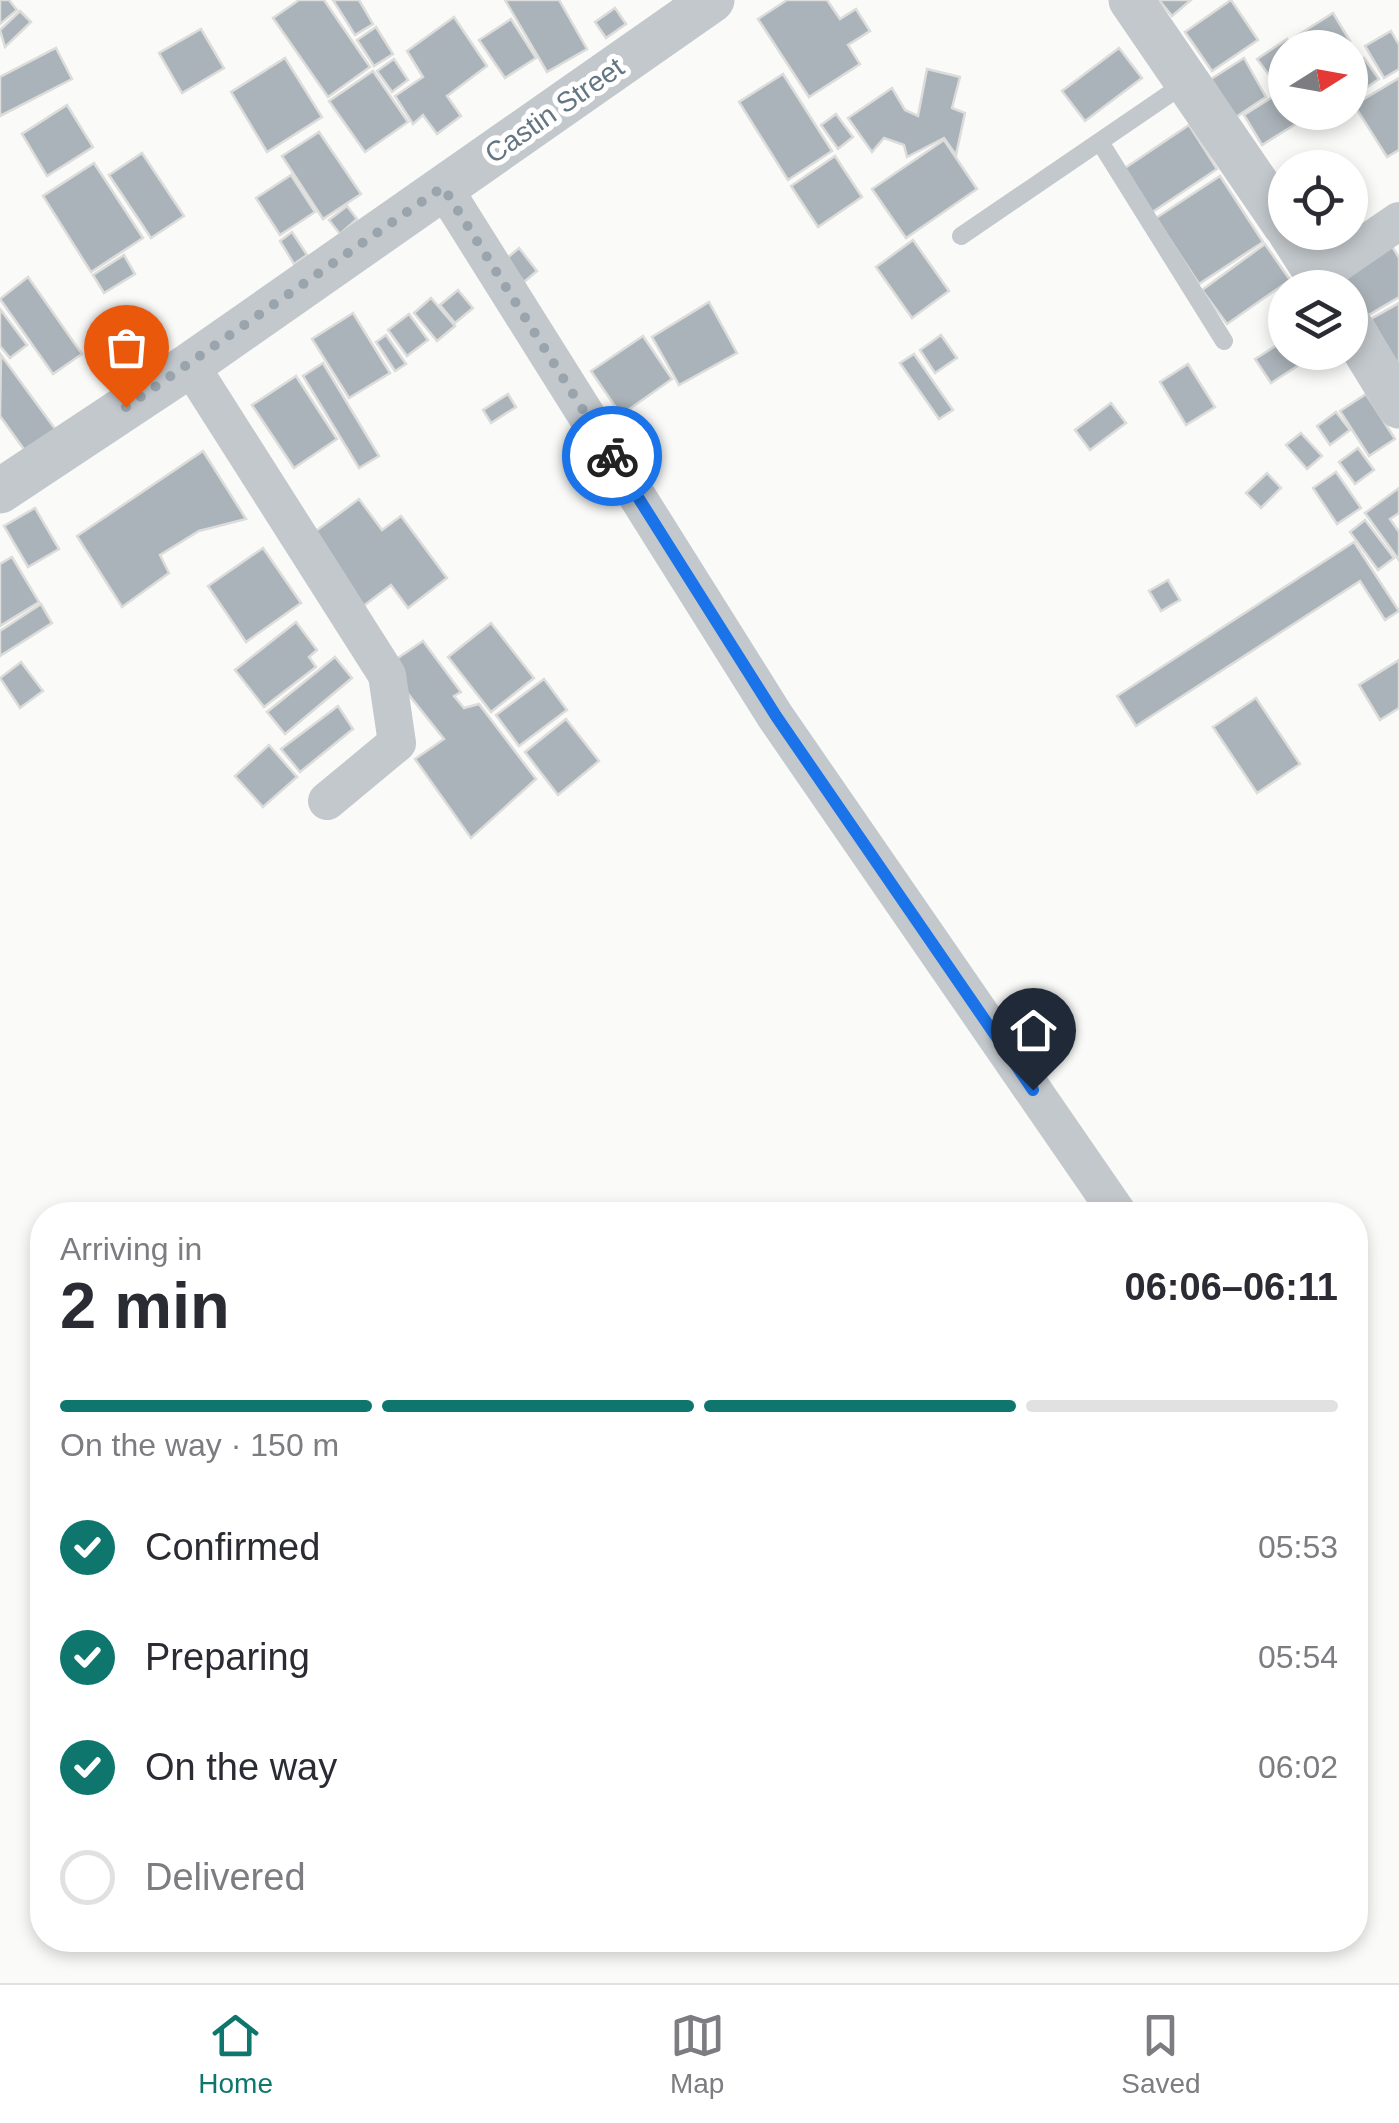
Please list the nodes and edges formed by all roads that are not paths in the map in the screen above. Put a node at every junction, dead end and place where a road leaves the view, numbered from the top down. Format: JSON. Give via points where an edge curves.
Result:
{"nodes":[{"id":1,"x":712,"y":0,"type":"edge"},
{"id":2,"x":1132,"y":0,"type":"edge"},
{"id":3,"x":1188,"y":82,"type":"junction"},
{"id":4,"x":1100,"y":142,"type":"junction"},
{"id":5,"x":443,"y":187,"type":"junction"},
{"id":6,"x":1268,"y":201,"type":"edge"},
{"id":7,"x":1399,"y":221,"type":"edge"},
{"id":8,"x":960,"y":236,"type":"dead end"},
{"id":9,"x":1338,"y":270,"type":"edge"},
{"id":10,"x":1224,"y":341,"type":"dead end"},
{"id":11,"x":1368,"y":355,"type":"edge"},
{"id":12,"x":190,"y":365,"type":"junction"},
{"id":13,"x":1399,"y":406,"type":"edge"},
{"id":14,"x":0,"y":491,"type":"edge"},
{"id":15,"x":327,"y":802,"type":"dead end"},
{"id":16,"x":1110,"y":1202,"type":"edge"}],
"edges":[{"from":1,"to":5,"type":"street","name":"Castin Street"},
{"from":2,"to":3,"type":"street"},
{"from":3,"to":4,"type":"lane"},
{"from":3,"to":6,"type":"street"},
{"from":4,"to":8,"type":"lane"},
{"from":4,"to":10,"type":"lane"},
{"from":5,"to":12,"type":"street","name":"Castin Street"},
{"from":5,"to":16,"type":"street","via":[[776,716]]},
{"from":7,"to":9,"type":"street"},
{"from":11,"to":13,"type":"street"},
{"from":12,"to":14,"type":"street","name":"Castin Street"},
{"from":12,"to":15,"type":"street","via":[[388,675],[397,743]]}]}
